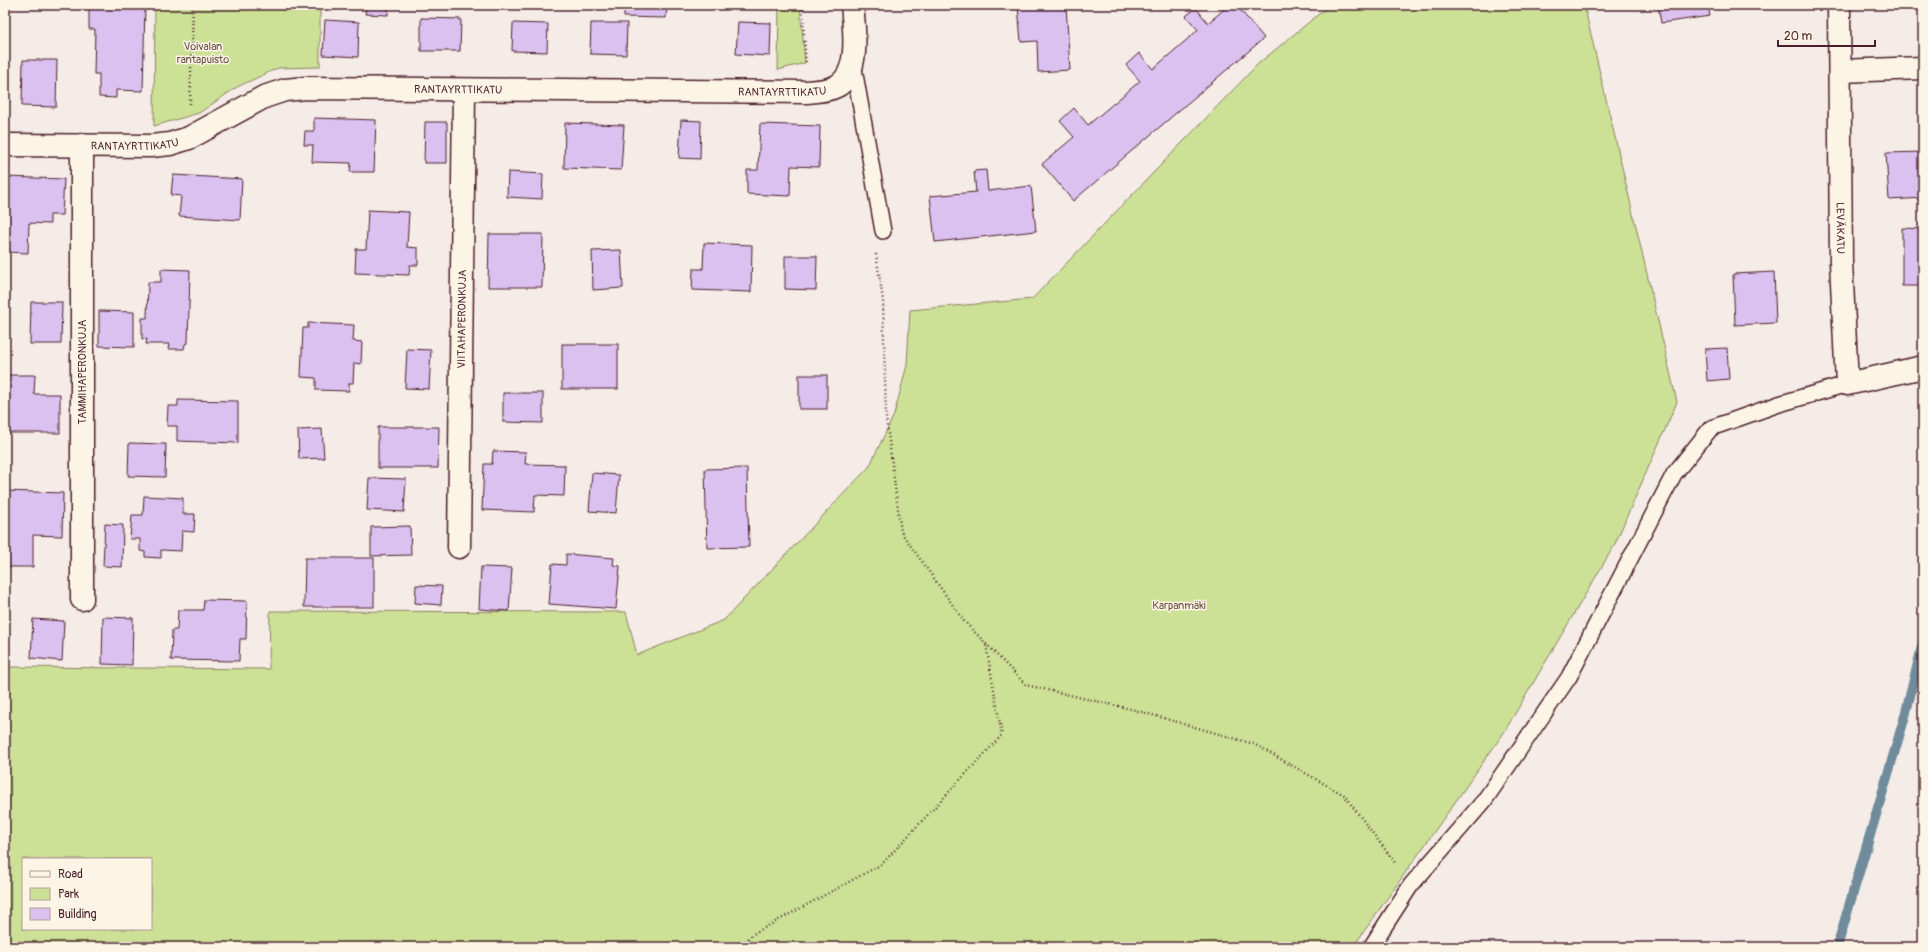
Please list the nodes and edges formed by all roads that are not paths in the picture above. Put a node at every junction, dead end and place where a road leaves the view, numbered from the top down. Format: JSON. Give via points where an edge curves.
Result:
{"nodes":[{"id":1,"x":852,"y":5,"type":"edge"},
{"id":2,"x":1839,"y":5,"type":"edge"},
{"id":3,"x":852,"y":62,"type":"junction"},
{"id":4,"x":1923,"y":68,"type":"edge"},
{"id":5,"x":1840,"y":71,"type":"junction"},
{"id":6,"x":464,"y":90,"type":"junction"},
{"id":7,"x":5,"y":145,"type":"edge"},
{"id":8,"x":82,"y":145,"type":"junction"},
{"id":9,"x":883,"y":231,"type":"dead end"},
{"id":10,"x":1923,"y":367,"type":"edge"},
{"id":11,"x":1847,"y":384,"type":"junction"},
{"id":12,"x":459,"y":547,"type":"dead end"},
{"id":13,"x":82,"y":599,"type":"dead end"},
{"id":14,"x":1371,"y":947,"type":"edge"}],
"edges":[{"from":1,"to":3,"type":"street","name":"RANTAYRTTIKATU","via":[[855,48]]},
{"from":2,"to":5,"type":"street","name":"LEVÄKATU"},
{"from":3,"to":6,"type":"street","name":"RANTAYRTTIKATU","via":[[848,76],[838,86],[826,91]]},
{"from":3,"to":9,"type":"lane"},
{"from":4,"to":5,"type":"street"},
{"from":5,"to":11,"type":"street","name":"LEVÄKATU","via":[[1841,262]]},
{"from":6,"to":8,"type":"street","name":"RANTAYRTTIKATU","via":[[285,90],[264,97],[189,138],[170,144]]},
{"from":6,"to":12,"type":"street","name":"VIITAHAPERONKUJA"},
{"from":7,"to":8,"type":"street","name":"RANTAYRTTIKATU"},
{"from":8,"to":13,"type":"street","name":"TAMMIHAPERONKUJA"},
{"from":10,"to":11,"type":"street"},
{"from":11,"to":14,"type":"lane","via":[[1711,428],[1674,474],[1569,677],[1484,801],[1411,885]]}]}
